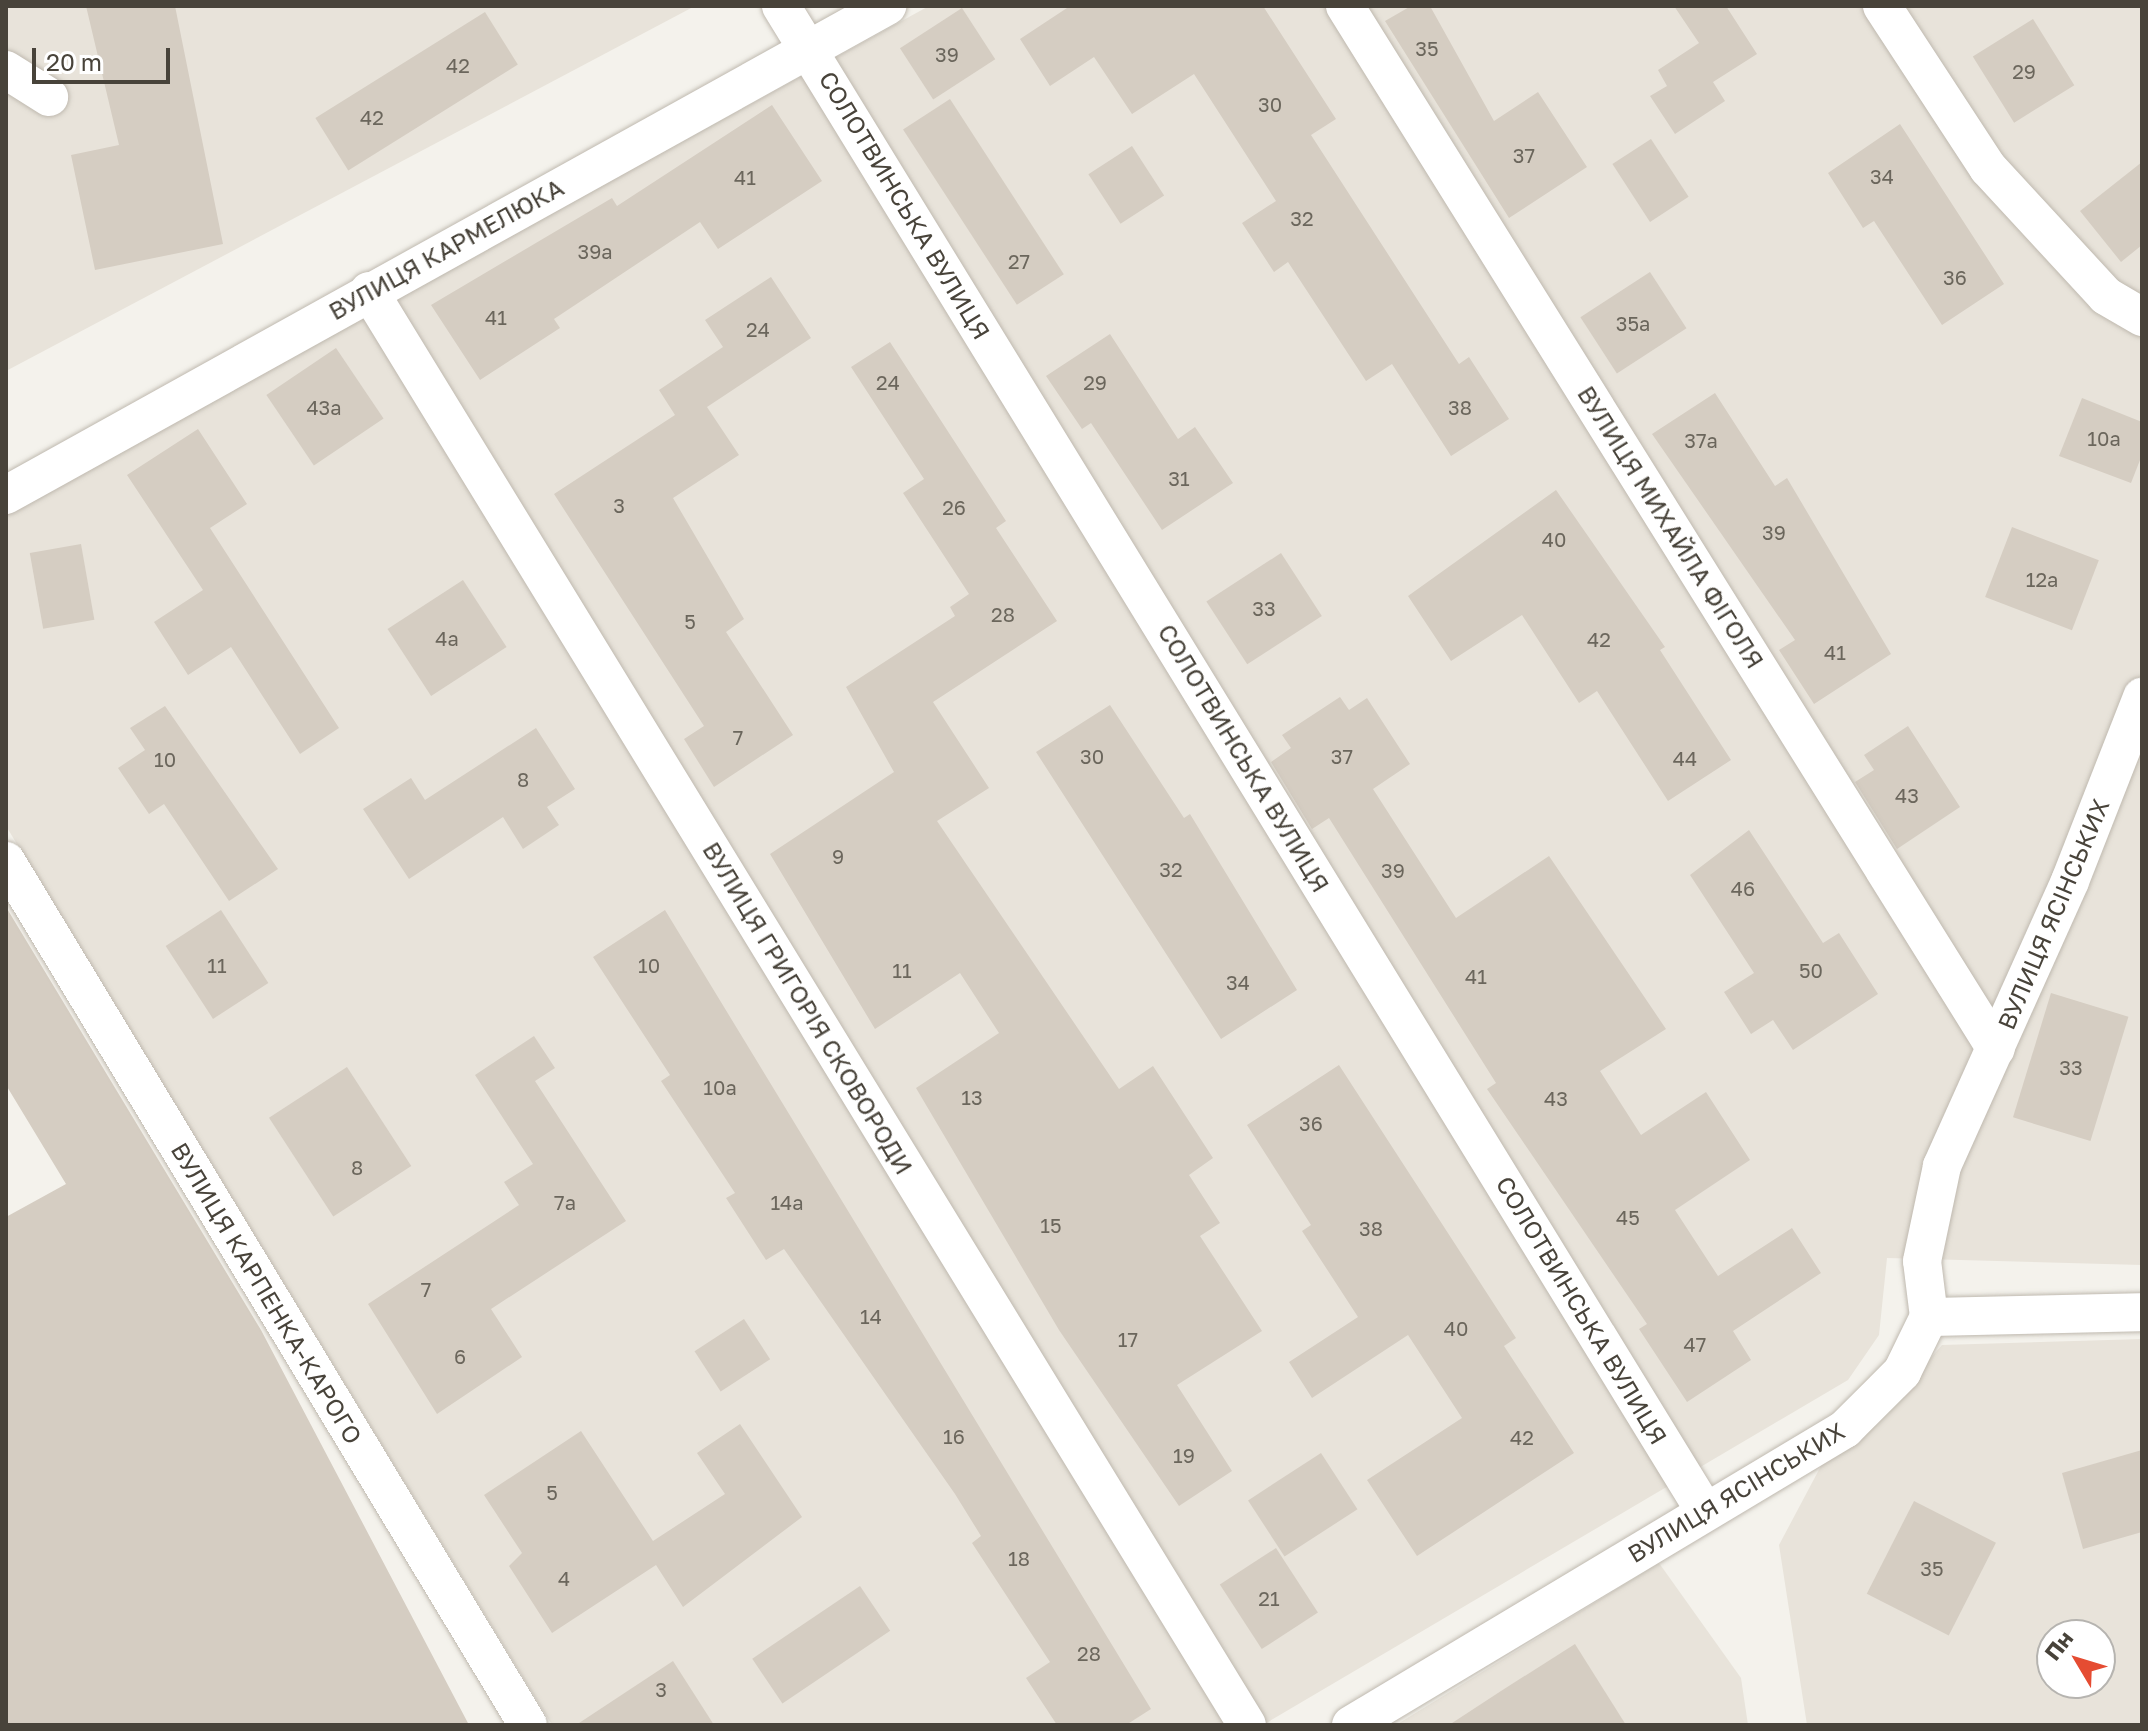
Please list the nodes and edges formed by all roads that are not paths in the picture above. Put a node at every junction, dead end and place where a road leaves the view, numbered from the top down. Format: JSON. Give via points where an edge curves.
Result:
{"nodes":[{"id":1,"x":781,"y":6,"type":"edge"},
{"id":2,"x":887,"y":6,"type":"edge"},
{"id":3,"x":1345,"y":6,"type":"edge"},
{"id":4,"x":1882,"y":6,"type":"edge"},
{"id":5,"x":809,"y":48,"type":"junction"},
{"id":6,"x":6,"y":70,"type":"edge"},
{"id":7,"x":49,"y":97,"type":"dead end"},
{"id":8,"x":369,"y":291,"type":"junction"},
{"id":9,"x":2142,"y":317,"type":"edge"},
{"id":10,"x":6,"y":495,"type":"edge"},
{"id":11,"x":2142,"y":697,"type":"edge"},
{"id":12,"x":6,"y":861,"type":"edge"},
{"id":13,"x":1996,"y":1049,"type":"junction"},
{"id":14,"x":2142,"y":1312,"type":"edge"},
{"id":15,"x":1929,"y":1317,"type":"junction"},
{"id":16,"x":1704,"y":1510,"type":"junction"},
{"id":17,"x":528,"y":1725,"type":"edge"},
{"id":18,"x":1247,"y":1725,"type":"edge"},
{"id":19,"x":1351,"y":1725,"type":"edge"}],
"edges":[{"from":1,"to":5,"type":"street","name":"СОЛОТВИНСЬКА ВУЛИЦЯ"},
{"from":2,"to":5,"type":"street","name":"ВУЛИЦЯ КАРМЕЛЮКА"},
{"from":3,"to":13,"type":"street","name":"ВУЛИЦЯ МИХАЙЛА ФІГОЛЯ"},
{"from":4,"to":9,"type":"street","via":[[1988,168],[2106,296]]},
{"from":5,"to":8,"type":"street","name":"ВУЛИЦЯ КАРМЕЛЮКА"},
{"from":5,"to":16,"type":"street","name":"СОЛОТВИНСЬКА ВУЛИЦЯ"},
{"from":6,"to":7,"type":"street"},
{"from":8,"to":10,"type":"street","name":"ВУЛИЦЯ КАРМЕЛЮКА"},
{"from":8,"to":18,"type":"street","name":"ВУЛИЦЯ ГРИГОРІЯ СКОВОРОДИ"},
{"from":11,"to":13,"type":"street","name":"ВУЛИЦЯ ЯСІНСЬКИХ"},
{"from":12,"to":17,"type":"street","name":"ВУЛИЦЯ КАРПЕНКА-КАРОГО"},
{"from":13,"to":15,"type":"street","name":"ВУЛИЦЯ ЯСІНСЬКИХ","via":[[1942,1166],[1922,1261]]},
{"from":14,"to":15,"type":"street"},
{"from":15,"to":16,"type":"street","name":"ВУЛИЦЯ ЯСІНСЬКИХ","via":[[1902,1372],[1845,1429]]},
{"from":16,"to":19,"type":"street","name":"ВУЛИЦЯ ЯСІНСЬКИХ"}]}
